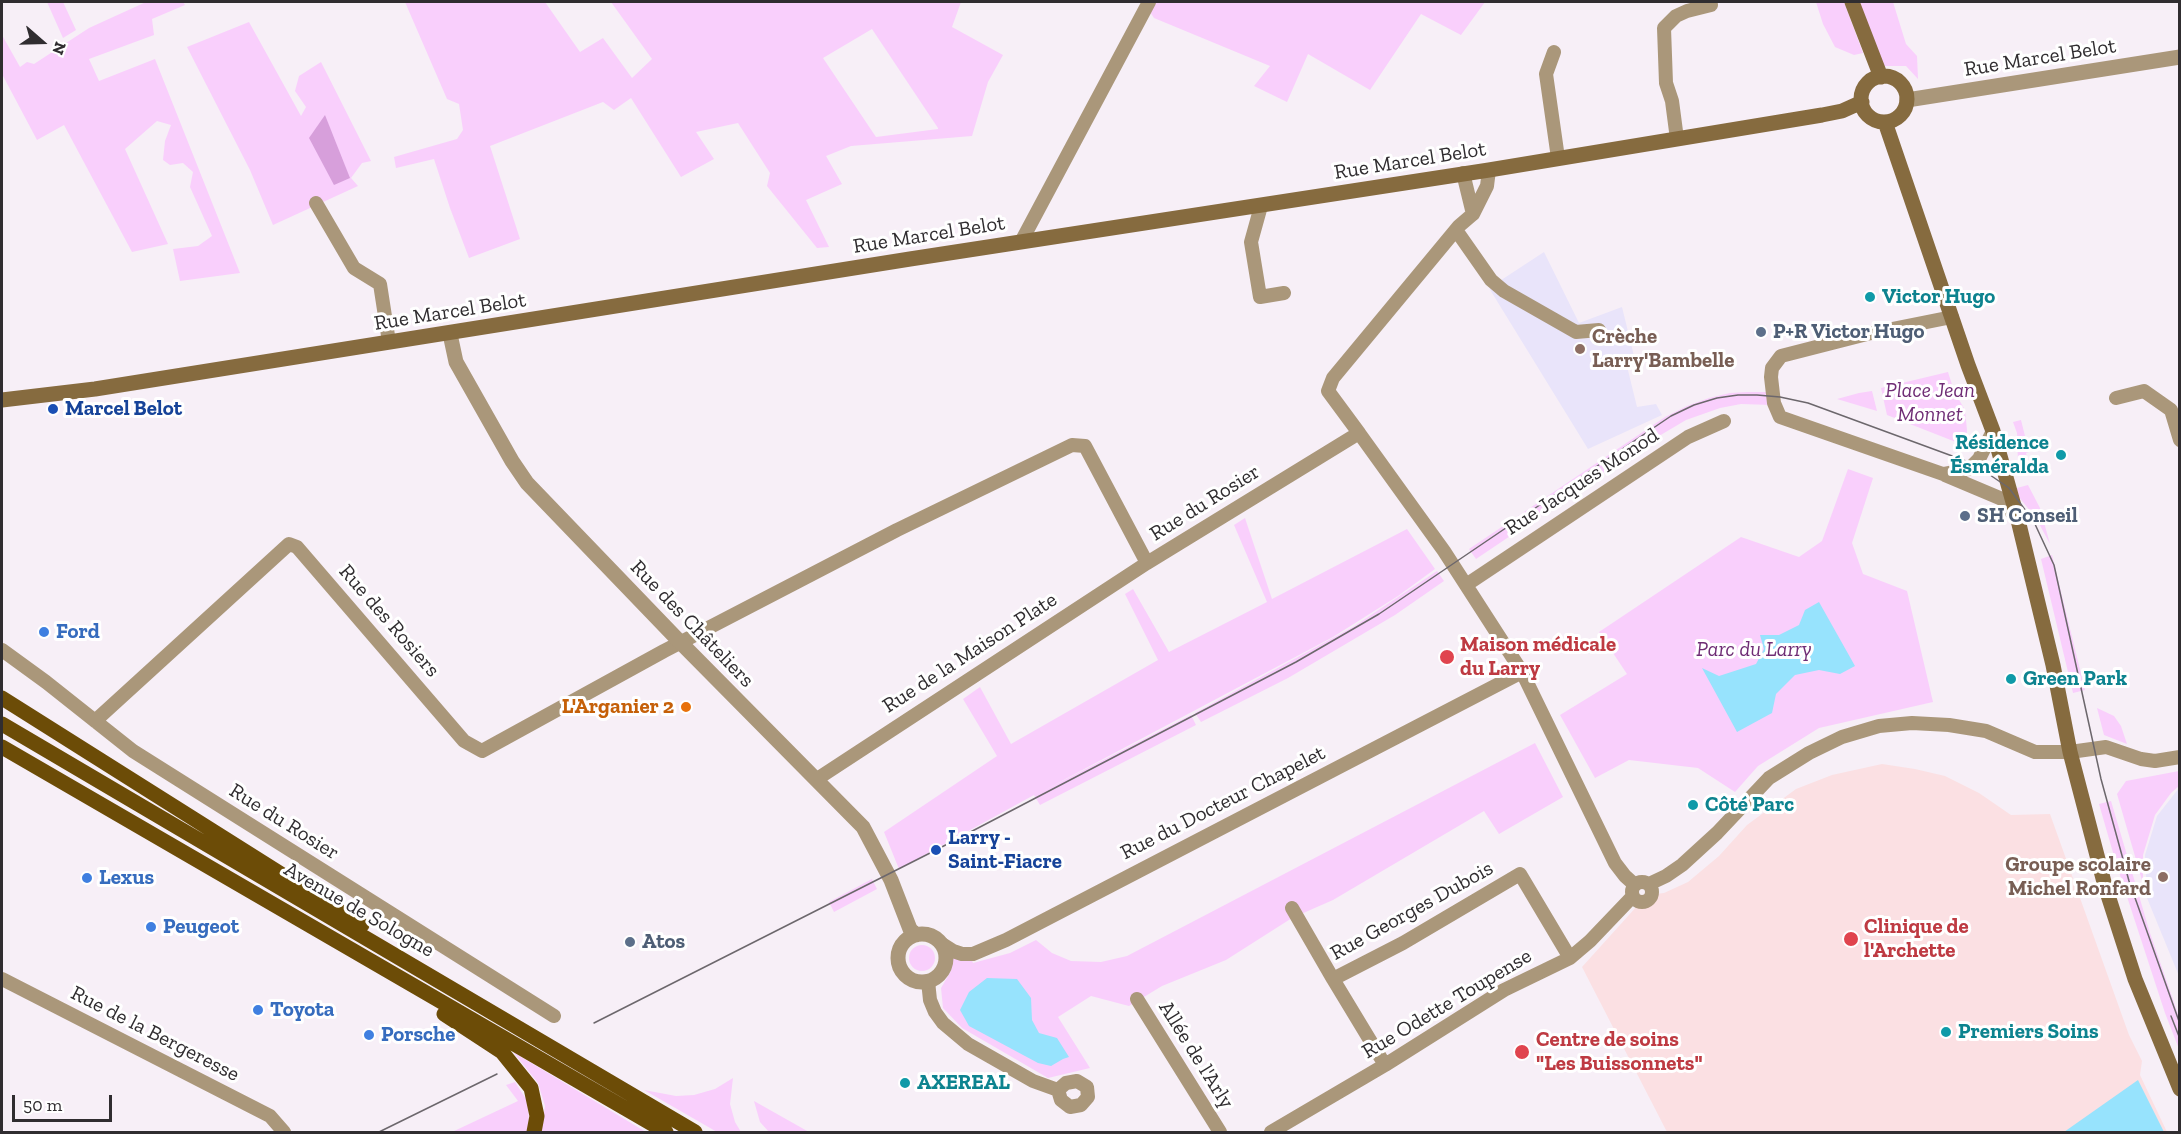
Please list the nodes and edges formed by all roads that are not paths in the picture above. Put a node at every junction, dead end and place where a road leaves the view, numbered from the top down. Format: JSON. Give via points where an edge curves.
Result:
{"nodes":[{"id":1,"x":1149,"y":2,"type":"edge"},
{"id":2,"x":1852,"y":2,"type":"edge"},
{"id":3,"x":1711,"y":5,"type":"dead end"},
{"id":4,"x":1554,"y":52,"type":"dead end"},
{"id":5,"x":2180,"y":57,"type":"edge"},
{"id":6,"x":1881,"y":77,"type":"junction"},
{"id":7,"x":1907,"y":100,"type":"junction"},
{"id":8,"x":1862,"y":102,"type":"junction"},
{"id":9,"x":1885,"y":122,"type":"junction"},
{"id":10,"x":1677,"y":139,"type":"junction"},
{"id":11,"x":1558,"y":158,"type":"junction"},
{"id":12,"x":1489,"y":170,"type":"junction"},
{"id":13,"x":1463,"y":173,"type":"junction"},
{"id":14,"x":316,"y":203,"type":"dead end"},
{"id":15,"x":1261,"y":206,"type":"junction"},
{"id":16,"x":1473,"y":214,"type":"junction"},
{"id":17,"x":1456,"y":230,"type":"junction"},
{"id":18,"x":1021,"y":242,"type":"junction"},
{"id":19,"x":1284,"y":293,"type":"dead end"},
{"id":20,"x":1952,"y":317,"type":"junction"},
{"id":21,"x":1599,"y":330,"type":"dead end"},
{"id":22,"x":450,"y":334,"type":"junction"},
{"id":23,"x":389,"y":342,"type":"junction"},
{"id":24,"x":2116,"y":398,"type":"dead end"},
{"id":25,"x":2,"y":400,"type":"edge"},
{"id":26,"x":1724,"y":421,"type":"dead end"},
{"id":27,"x":1993,"y":431,"type":"junction"},
{"id":28,"x":1359,"y":433,"type":"junction"},
{"id":29,"x":2180,"y":440,"type":"edge"},
{"id":30,"x":1943,"y":474,"type":"junction"},
{"id":31,"x":2018,"y":520,"type":"junction"},
{"id":32,"x":1147,"y":563,"type":"junction"},
{"id":33,"x":1466,"y":585,"type":"junction"},
{"id":34,"x":681,"y":642,"type":"junction"},
{"id":35,"x":2,"y":650,"type":"edge"},
{"id":36,"x":1522,"y":672,"type":"junction"},
{"id":37,"x":2,"y":698,"type":"edge"},
{"id":38,"x":95,"y":721,"type":"junction"},
{"id":39,"x":2,"y":724,"type":"edge"},
{"id":40,"x":2,"y":750,"type":"edge"},
{"id":41,"x":2070,"y":752,"type":"junction"},
{"id":42,"x":2180,"y":757,"type":"edge"},
{"id":43,"x":817,"y":779,"type":"junction"},
{"id":44,"x":1639,"y":888,"type":"junction"},
{"id":45,"x":262,"y":897,"type":"junction"},
{"id":46,"x":1292,"y":908,"type":"dead end"},
{"id":47,"x":916,"y":934,"type":"junction"},
{"id":48,"x":942,"y":944,"type":"junction"},
{"id":49,"x":1570,"y":958,"type":"junction"},
{"id":50,"x":1333,"y":979,"type":"junction"},
{"id":51,"x":2,"y":980,"type":"edge"},
{"id":52,"x":928,"y":981,"type":"junction"},
{"id":53,"x":1137,"y":999,"type":"dead end"},
{"id":54,"x":554,"y":1016,"type":"dead end"},
{"id":55,"x":1385,"y":1065,"type":"junction"},
{"id":56,"x":1058,"y":1089,"type":"dead end"},
{"id":57,"x":2180,"y":1089,"type":"edge"},
{"id":58,"x":638,"y":1099,"type":"junction"},
{"id":59,"x":284,"y":1132,"type":"edge"},
{"id":60,"x":534,"y":1132,"type":"edge"},
{"id":61,"x":666,"y":1132,"type":"edge"},
{"id":62,"x":695,"y":1132,"type":"edge"},
{"id":63,"x":1220,"y":1132,"type":"edge"},
{"id":64,"x":1271,"y":1132,"type":"edge"}],
"edges":[{"from":1,"to":18,"type":"street"},
{"from":2,"to":6,"type":"main road"},
{"from":3,"to":10,"type":"street","via":[[1676,16],[1664,28],[1666,83]]},
{"from":4,"to":11,"type":"street","via":[[1546,74]]},
{"from":5,"to":7,"type":"street","name":"Rue Marcel Belot"},
{"from":6,"to":7,"type":"main road","via":[[1902,85]]},
{"from":6,"to":8,"type":"main road","via":[[1869,83]]},
{"from":7,"to":9,"type":"main road","via":[[1899,117]]},
{"from":8,"to":9,"type":"main road","via":[[1867,114]]},
{"from":8,"to":10,"type":"main road","name":"Rue Marcel Belot","via":[[1842,111]]},
{"from":9,"to":20,"type":"main road"},
{"from":10,"to":11,"type":"main road","name":"Rue Marcel Belot"},
{"from":11,"to":12,"type":"main road","name":"Rue Marcel Belot"},
{"from":12,"to":13,"type":"main road","name":"Rue Marcel Belot"},
{"from":12,"to":16,"type":"street","via":[[1487,186]]},
{"from":13,"to":15,"type":"main road","name":"Rue Marcel Belot"},
{"from":13,"to":16,"type":"street"},
{"from":14,"to":23,"type":"street","via":[[354,268],[380,284]]},
{"from":15,"to":18,"type":"main road","name":"Rue Marcel Belot"},
{"from":15,"to":19,"type":"street","via":[[1251,242],[1260,297]]},
{"from":16,"to":17,"type":"street"},
{"from":17,"to":21,"type":"street","via":[[1491,280],[1504,291],[1576,332]]},
{"from":17,"to":28,"type":"street","via":[[1333,378],[1328,391]]},
{"from":18,"to":22,"type":"main road","name":"Rue Marcel Belot"},
{"from":20,"to":27,"type":"main road"},
{"from":20,"to":30,"type":"street","via":[[1788,352],[1776,359],[1771,377],[1780,417]]},
{"from":22,"to":23,"type":"main road","name":"Rue Marcel Belot"},
{"from":22,"to":34,"type":"street","name":"Rue des Châteliers","via":[[456,362],[527,483]]},
{"from":23,"to":25,"type":"main road","name":"Rue Marcel Belot"},
{"from":24,"to":29,"type":"street","via":[[2144,391],[2152,396],[2171,410]]},
{"from":26,"to":33,"type":"street","name":"Rue Jacques Monod","via":[[1680,443]]},
{"from":27,"to":30,"type":"street","via":[[1979,459],[1969,469]]},
{"from":27,"to":31,"type":"main road"},
{"from":28,"to":32,"type":"street","name":"Rue du Rosier"},
{"from":28,"to":33,"type":"street"},
{"from":30,"to":31,"type":"street","via":[[2002,499]]},
{"from":31,"to":41,"type":"main road"},
{"from":32,"to":34,"type":"street","name":"Rue du Rosier","via":[[1085,446],[1072,445]]},
{"from":32,"to":43,"type":"street","name":"Rue de la Maison Plate"},
{"from":33,"to":36,"type":"street"},
{"from":34,"to":38,"type":"street","name":"Rue des Rosiers","via":[[482,751],[464,741],[297,547],[289,544]]},
{"from":34,"to":43,"type":"street","name":"Rue des Châteliers"},
{"from":35,"to":38,"type":"street","name":"Rue du Rosier"},
{"from":36,"to":44,"type":"street","via":[[1615,863]]},
{"from":36,"to":48,"type":"street","name":"Rue du Docteur Chapelet","via":[[1006,940],[973,954],[962,954]]},
{"from":37,"to":58,"type":"main road"},
{"from":38,"to":54,"type":"street","name":"Rue du Rosier","via":[[133,751]]},
{"from":39,"to":58,"type":"main road","name":"Avenue de Sologne"},
{"from":40,"to":45,"type":"main road","name":"Avenue de Sologne"},
{"from":41,"to":42,"type":"street","via":[[2106,747],[2155,761]]},
{"from":41,"to":44,"type":"street","via":[[2035,752],[1986,731],[1949,725],[1879,726],[1842,736],[1769,778],[1682,865]]},
{"from":41,"to":57,"type":"main road","via":[[2105,886],[2135,979]]},
{"from":43,"to":47,"type":"street","name":"Rue des Châteliers","via":[[863,827]]},
{"from":44,"to":49,"type":"street","name":"Rue Odette Toupense"},
{"from":45,"to":60,"type":"main road","via":[[502,1052],[531,1088],[537,1116]]},
{"from":45,"to":61,"type":"main road","name":"Avenue de Sologne"},
{"from":46,"to":50,"type":"street","name":"Rue Georges Dubois"},
{"from":47,"to":48,"type":"street","via":[[930,935]]},
{"from":47,"to":52,"type":"street","via":[[903,943],[899,961],[909,977]]},
{"from":48,"to":52,"type":"street","via":[[945,966]]},
{"from":49,"to":50,"type":"street","name":"Rue Georges Dubois","via":[[1520,874]]},
{"from":49,"to":55,"type":"street","name":"Rue Odette Toupense","via":[[1504,990]]},
{"from":50,"to":55,"type":"street","name":"Rue Georges Dubois"},
{"from":51,"to":59,"type":"street","name":"Rue de la Bergeresse","via":[[270,1116]]},
{"from":52,"to":56,"type":"street","via":[[935,1012],[968,1044],[1033,1081]]},
{"from":53,"to":63,"type":"street","name":"Allée de l'Arly"},
{"from":55,"to":64,"type":"street","name":"Rue Odette Toupense"},
{"from":58,"to":62,"type":"main road","name":"Avenue de Sologne"}]}
